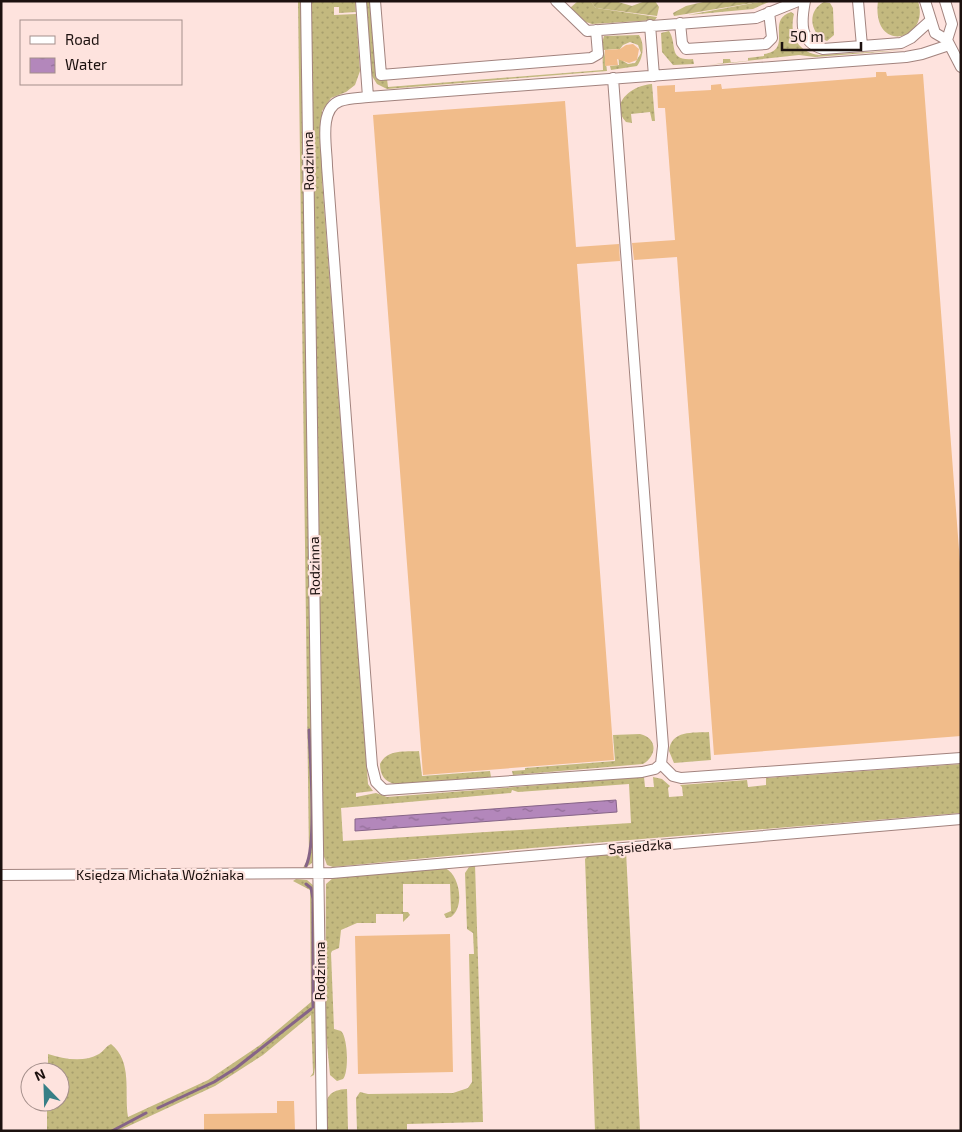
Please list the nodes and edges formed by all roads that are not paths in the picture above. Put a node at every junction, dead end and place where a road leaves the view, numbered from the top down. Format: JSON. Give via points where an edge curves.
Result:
{"nodes":[{"id":1,"x":306,"y":1,"type":"edge"},
{"id":2,"x":361,"y":1,"type":"edge"},
{"id":3,"x":375,"y":1,"type":"edge"},
{"id":4,"x":556,"y":1,"type":"edge"},
{"id":5,"x":798,"y":1,"type":"edge"},
{"id":6,"x":805,"y":1,"type":"edge"},
{"id":7,"x":858,"y":1,"type":"edge"},
{"id":8,"x":926,"y":1,"type":"edge"},
{"id":9,"x":945,"y":1,"type":"edge"},
{"id":10,"x":769,"y":12,"type":"junction"},
{"id":11,"x":931,"y":20,"type":"junction"},
{"id":12,"x":680,"y":23,"type":"junction"},
{"id":13,"x":650,"y":25,"type":"junction"},
{"id":14,"x":596,"y":30,"type":"junction"},
{"id":15,"x":948,"y":42,"type":"junction"},
{"id":16,"x":862,"y":46,"type":"junction"},
{"id":17,"x":961,"y":67,"type":"edge"},
{"id":18,"x":654,"y":76,"type":"junction"},
{"id":19,"x":613,"y":78,"type":"junction"},
{"id":20,"x":368,"y":98,"type":"junction"},
{"id":21,"x":961,"y":758,"type":"edge"},
{"id":22,"x":661,"y":764,"type":"junction"},
{"id":23,"x":961,"y":820,"type":"edge"},
{"id":24,"x":320,"y":874,"type":"junction"},
{"id":25,"x":1,"y":875,"type":"edge"},
{"id":26,"x":322,"y":1131,"type":"edge"}],
"edges":[{"from":1,"to":24,"type":"street","name":"Rodzinna"},
{"from":2,"to":20,"type":"street"},
{"from":3,"to":14,"type":"street","via":[[381,75],[591,58],[598,54]]},
{"from":4,"to":14,"type":"street","via":[[587,31]]},
{"from":5,"to":10,"type":"street"},
{"from":6,"to":16,"type":"street","via":[[803,25],[809,42],[823,48]]},
{"from":7,"to":16,"type":"street"},
{"from":8,"to":11,"type":"street"},
{"from":9,"to":15,"type":"street","via":[[952,24]]},
{"from":10,"to":12,"type":"street","via":[[750,18]]},
{"from":10,"to":12,"type":"street","via":[[772,38],[766,44],[686,49],[682,43]]},
{"from":11,"to":15,"type":"street","via":[[935,33]]},
{"from":11,"to":16,"type":"street","via":[[906,41]]},
{"from":12,"to":13,"type":"street"},
{"from":13,"to":14,"type":"street"},
{"from":13,"to":18,"type":"street"},
{"from":15,"to":17,"type":"street"},
{"from":15,"to":18,"type":"street","via":[[922,54],[906,57]]},
{"from":18,"to":19,"type":"street"},
{"from":19,"to":20,"type":"street"},
{"from":19,"to":22,"type":"street","via":[[663,746]]},
{"from":20,"to":22,"type":"street","via":[[335,104],[328,112],[326,127],[374,778],[381,788],[391,791],[642,772],[654,770]]},
{"from":21,"to":22,"type":"street","via":[[681,778],[673,776]]},
{"from":23,"to":24,"type":"street","name":"Sąsiedzka"},
{"from":24,"to":25,"type":"street","name":"Księdza Michała Woźniaka"},
{"from":24,"to":26,"type":"street","name":"Rodzinna"}]}
